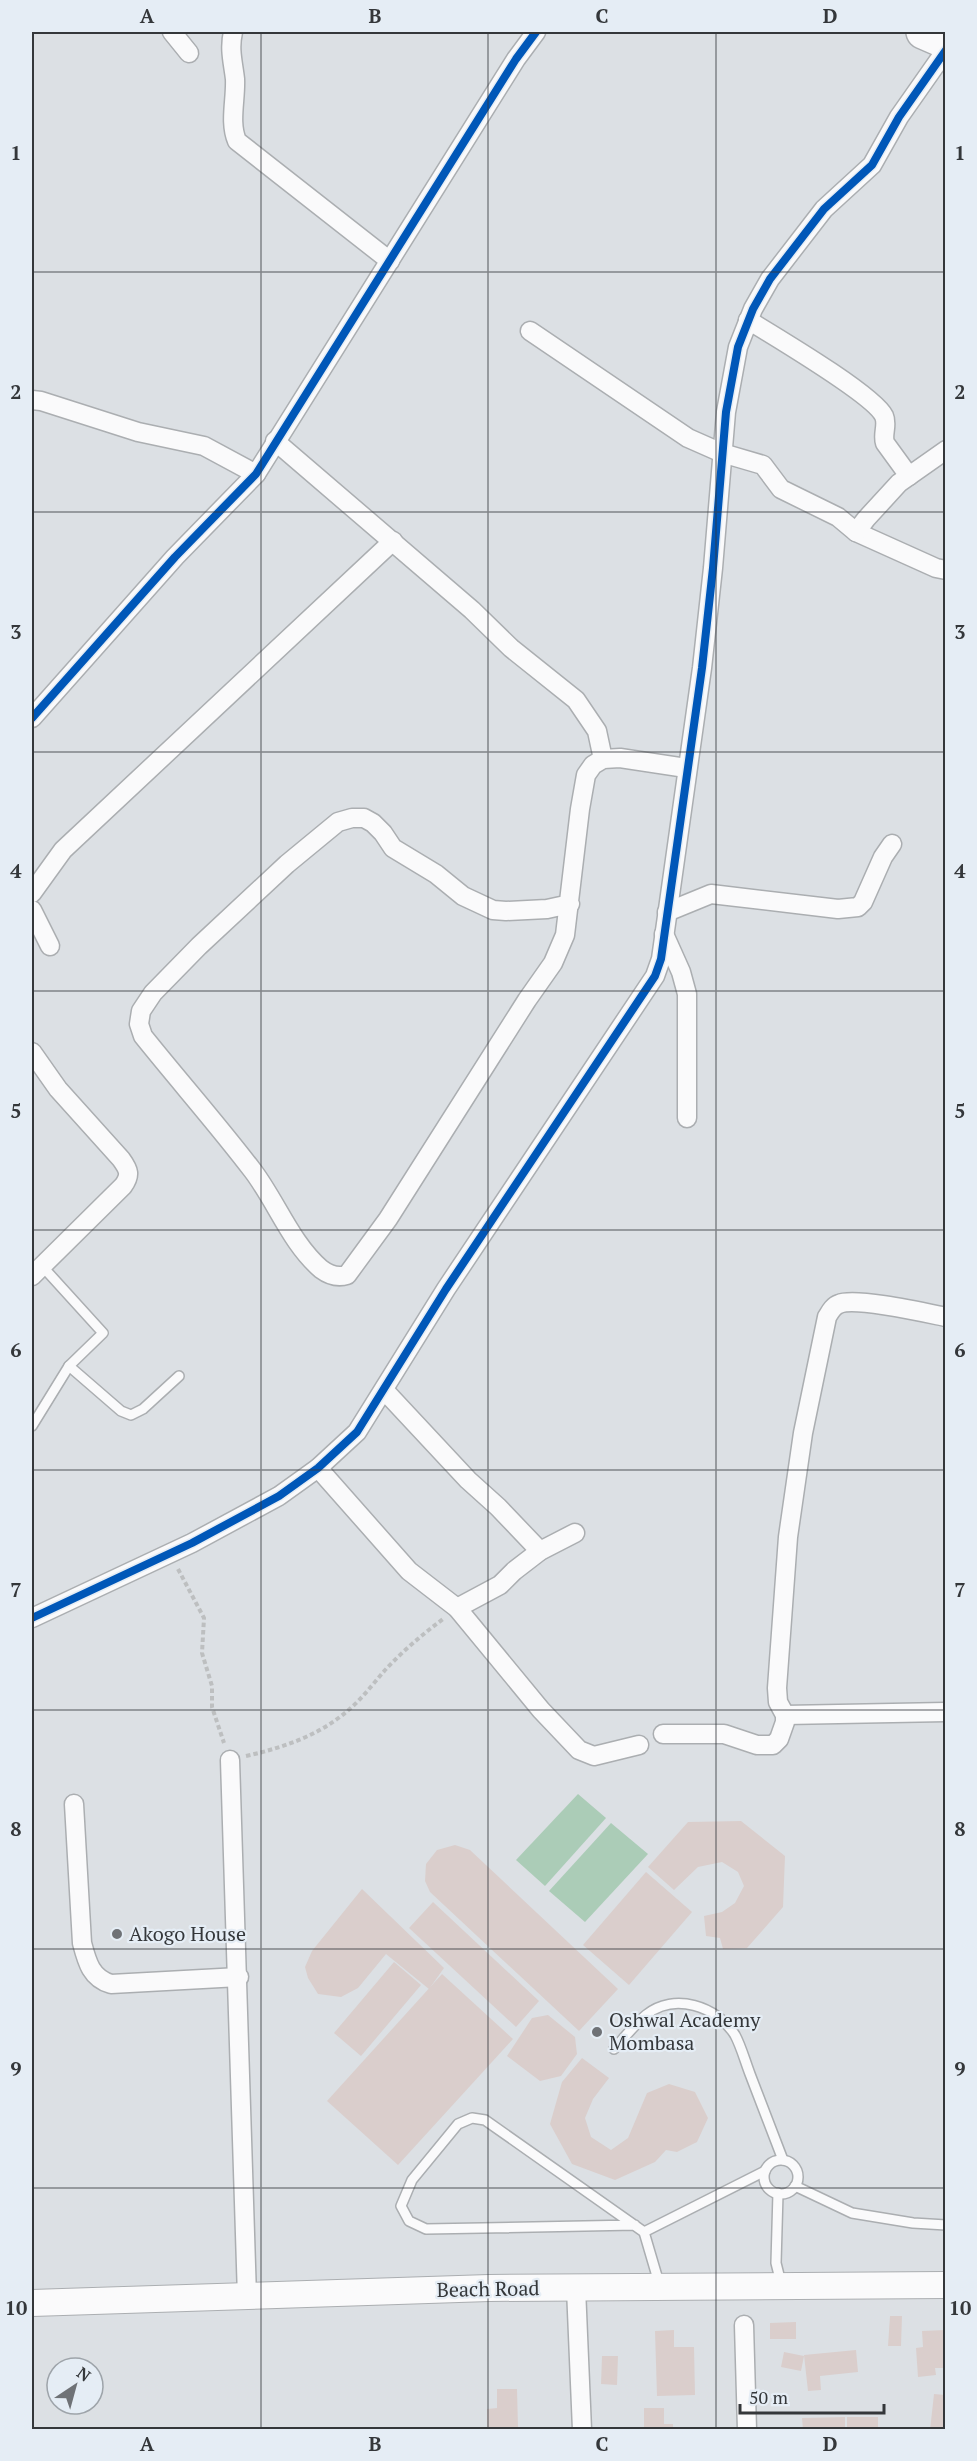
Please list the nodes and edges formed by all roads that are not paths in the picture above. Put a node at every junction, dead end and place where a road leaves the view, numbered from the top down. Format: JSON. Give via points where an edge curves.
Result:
{"nodes":[{"id":1,"x":172,"y":32,"type":"edge"},
{"id":2,"x":233,"y":32,"type":"edge"},
{"id":3,"x":536,"y":32,"type":"edge"},
{"id":4,"x":923,"y":32,"type":"edge"},
{"id":5,"x":945,"y":42,"type":"edge"},
{"id":6,"x":945,"y":50,"type":"edge"},
{"id":7,"x":189,"y":53,"type":"dead end"},
{"id":8,"x":390,"y":261,"type":"junction"},
{"id":9,"x":748,"y":320,"type":"junction"},
{"id":10,"x":530,"y":331,"type":"dead end"},
{"id":11,"x":32,"y":400,"type":"edge"},
{"id":12,"x":275,"y":441,"type":"junction"},
{"id":13,"x":945,"y":450,"type":"edge"},
{"id":14,"x":722,"y":453,"type":"junction"},
{"id":15,"x":256,"y":474,"type":"junction"},
{"id":16,"x":909,"y":476,"type":"junction"},
{"id":17,"x":856,"y":532,"type":"junction"},
{"id":18,"x":393,"y":542,"type":"junction"},
{"id":19,"x":945,"y":570,"type":"edge"},
{"id":20,"x":32,"y":718,"type":"edge"},
{"id":21,"x":603,"y":759,"type":"junction"},
{"id":22,"x":686,"y":768,"type":"junction"},
{"id":23,"x":892,"y":844,"type":"dead end"},
{"id":24,"x":32,"y":893,"type":"edge"},
{"id":25,"x":570,"y":904,"type":"junction"},
{"id":26,"x":32,"y":910,"type":"edge"},
{"id":27,"x":667,"y":912,"type":"junction"},
{"id":28,"x":664,"y":934,"type":"junction"},
{"id":29,"x":50,"y":946,"type":"dead end"},
{"id":30,"x":32,"y":1052,"type":"edge"},
{"id":31,"x":687,"y":1118,"type":"dead end"},
{"id":32,"x":37,"y":1271,"type":"edge"},
{"id":33,"x":945,"y":1317,"type":"edge"},
{"id":34,"x":69,"y":1366,"type":"junction"},
{"id":35,"x":179,"y":1376,"type":"dead end"},
{"id":36,"x":384,"y":1390,"type":"junction"},
{"id":37,"x":32,"y":1426,"type":"edge"},
{"id":38,"x":318,"y":1468,"type":"junction"},
{"id":39,"x":575,"y":1533,"type":"dead end"},
{"id":40,"x":540,"y":1551,"type":"junction"},
{"id":41,"x":457,"y":1608,"type":"junction"},
{"id":42,"x":32,"y":1618,"type":"edge"},
{"id":43,"x":945,"y":1712,"type":"edge"},
{"id":44,"x":785,"y":1715,"type":"junction"},
{"id":45,"x":663,"y":1734,"type":"dead end"},
{"id":46,"x":639,"y":1745,"type":"dead end"},
{"id":47,"x":230,"y":1760,"type":"road end"},
{"id":48,"x":74,"y":1804,"type":"dead end"},
{"id":49,"x":239,"y":1977,"type":"junction"},
{"id":50,"x":614,"y":2049,"type":"dead end"},
{"id":51,"x":783,"y":2160,"type":"junction"},
{"id":52,"x":765,"y":2171,"type":"junction"},
{"id":53,"x":795,"y":2186,"type":"junction"},
{"id":54,"x":778,"y":2193,"type":"junction"},
{"id":55,"x":635,"y":2225,"type":"junction"},
{"id":56,"x":945,"y":2225,"type":"edge"},
{"id":57,"x":644,"y":2232,"type":"junction"},
{"id":58,"x":782,"y":2285,"type":"junction"},
{"id":59,"x":945,"y":2285,"type":"edge"},
{"id":60,"x":576,"y":2288,"type":"junction"},
{"id":61,"x":660,"y":2289,"type":"junction"},
{"id":62,"x":247,"y":2297,"type":"junction"},
{"id":63,"x":32,"y":2303,"type":"edge"},
{"id":64,"x":744,"y":2325,"type":"dead end"},
{"id":65,"x":582,"y":2430,"type":"edge"},
{"id":66,"x":747,"y":2430,"type":"edge"}],
"edges":[{"from":1,"to":7,"type":"street"},
{"from":2,"to":8,"type":"street","via":[[230,54],[235,81],[233,132],[237,141]]},
{"from":3,"to":8,"type":"street"},
{"from":4,"to":5,"type":"highway"},
{"from":6,"to":9,"type":"street","via":[[872,165],[824,209],[770,279]]},
{"from":8,"to":12,"type":"street"},
{"from":9,"to":14,"type":"street","via":[[733,368]]},
{"from":9,"to":16,"type":"street","via":[[879,408],[886,423],[885,443]]},
{"from":10,"to":14,"type":"street","via":[[688,438]]},
{"from":11,"to":15,"type":"street","via":[[138,432],[204,446]]},
{"from":12,"to":15,"type":"street"},
{"from":12,"to":18,"type":"street"},
{"from":13,"to":16,"type":"street"},
{"from":14,"to":17,"type":"street","via":[[763,465],[781,489],[838,517]]},
{"from":14,"to":22,"type":"street","via":[[702,668]]},
{"from":15,"to":20,"type":"street","via":[[175,557]]},
{"from":16,"to":17,"type":"street"},
{"from":17,"to":19,"type":"street"},
{"from":18,"to":21,"type":"street","via":[[511,648],[576,700],[597,731]]},
{"from":18,"to":24,"type":"street","via":[[63,850]]},
{"from":21,"to":22,"type":"street"},
{"from":21,"to":25,"type":"street","via":[[586,776]]},
{"from":22,"to":27,"type":"street"},
{"from":23,"to":27,"type":"street","via":[[858,907],[838,909],[711,894]]},
{"from":25,"to":25,"type":"street","via":[[565,935],[553,963],[388,1219],[347,1275],[340,1277],[322,1270],[290,1231],[254,1172],[143,1036],[139,1024],[141,1011],[153,993],[199,946],[287,864],[338,822],[352,818],[373,823],[393,848],[463,896],[493,910],[547,909]]},
{"from":26,"to":29,"type":"street"},
{"from":27,"to":28,"type":"street"},
{"from":28,"to":31,"type":"street","via":[[687,994]]},
{"from":28,"to":36,"type":"street","via":[[662,959],[655,976],[446,1289]]},
{"from":30,"to":32,"type":"street","via":[[58,1089],[121,1159],[129,1174],[123,1186]]},
{"from":32,"to":34,"type":"lane","via":[[103,1333]]},
{"from":33,"to":44,"type":"street","via":[[849,1302],[836,1305],[827,1317],[803,1433],[788,1537],[777,1688],[778,1702]]},
{"from":34,"to":35,"type":"lane","via":[[121,1412],[130,1415]]},
{"from":34,"to":37,"type":"lane"},
{"from":36,"to":38,"type":"street","via":[[357,1431]]},
{"from":36,"to":40,"type":"street"},
{"from":38,"to":41,"type":"street","via":[[409,1571]]},
{"from":38,"to":42,"type":"street","via":[[279,1496]]},
{"from":39,"to":40,"type":"street"},
{"from":40,"to":41,"type":"street","via":[[500,1585]]},
{"from":41,"to":46,"type":"street","via":[[579,1750],[594,1756]]},
{"from":43,"to":44,"type":"street"},
{"from":44,"to":45,"type":"street","via":[[784,1730],[773,1745],[724,1734]]},
{"from":47,"to":49,"type":"street"},
{"from":48,"to":49,"type":"street","via":[[82,1943],[93,1973],[111,1983]]},
{"from":49,"to":62,"type":"street"},
{"from":50,"to":51,"type":"lane","via":[[647,2014],[663,2007],[692,2004],[707,2009],[734,2034]]},
{"from":51,"to":52,"type":"lane","via":[[772,2163]]},
{"from":51,"to":53,"type":"lane","via":[[796,2170]]},
{"from":52,"to":54,"type":"lane","via":[[765,2183]]},
{"from":52,"to":57,"type":"lane"},
{"from":53,"to":54,"type":"lane"},
{"from":53,"to":56,"type":"lane","via":[[852,2213]]},
{"from":54,"to":58,"type":"lane","via":[[777,2263]]},
{"from":55,"to":55,"type":"lane","via":[[485,2120],[472,2118],[458,2124],[412,2180],[401,2206],[409,2221],[426,2229]]},
{"from":55,"to":57,"type":"lane"},
{"from":57,"to":61,"type":"lane"},
{"from":58,"to":59,"type":"main road","name":"Beach Road"},
{"from":58,"to":61,"type":"main road","name":"Beach Road"},
{"from":60,"to":61,"type":"main road","name":"Beach Road"},
{"from":60,"to":62,"type":"main road","name":"Beach Road","via":[[387,2290]]},
{"from":60,"to":65,"type":"street"},
{"from":62,"to":63,"type":"main road","name":"Beach Road"},
{"from":64,"to":66,"type":"street"}]}
